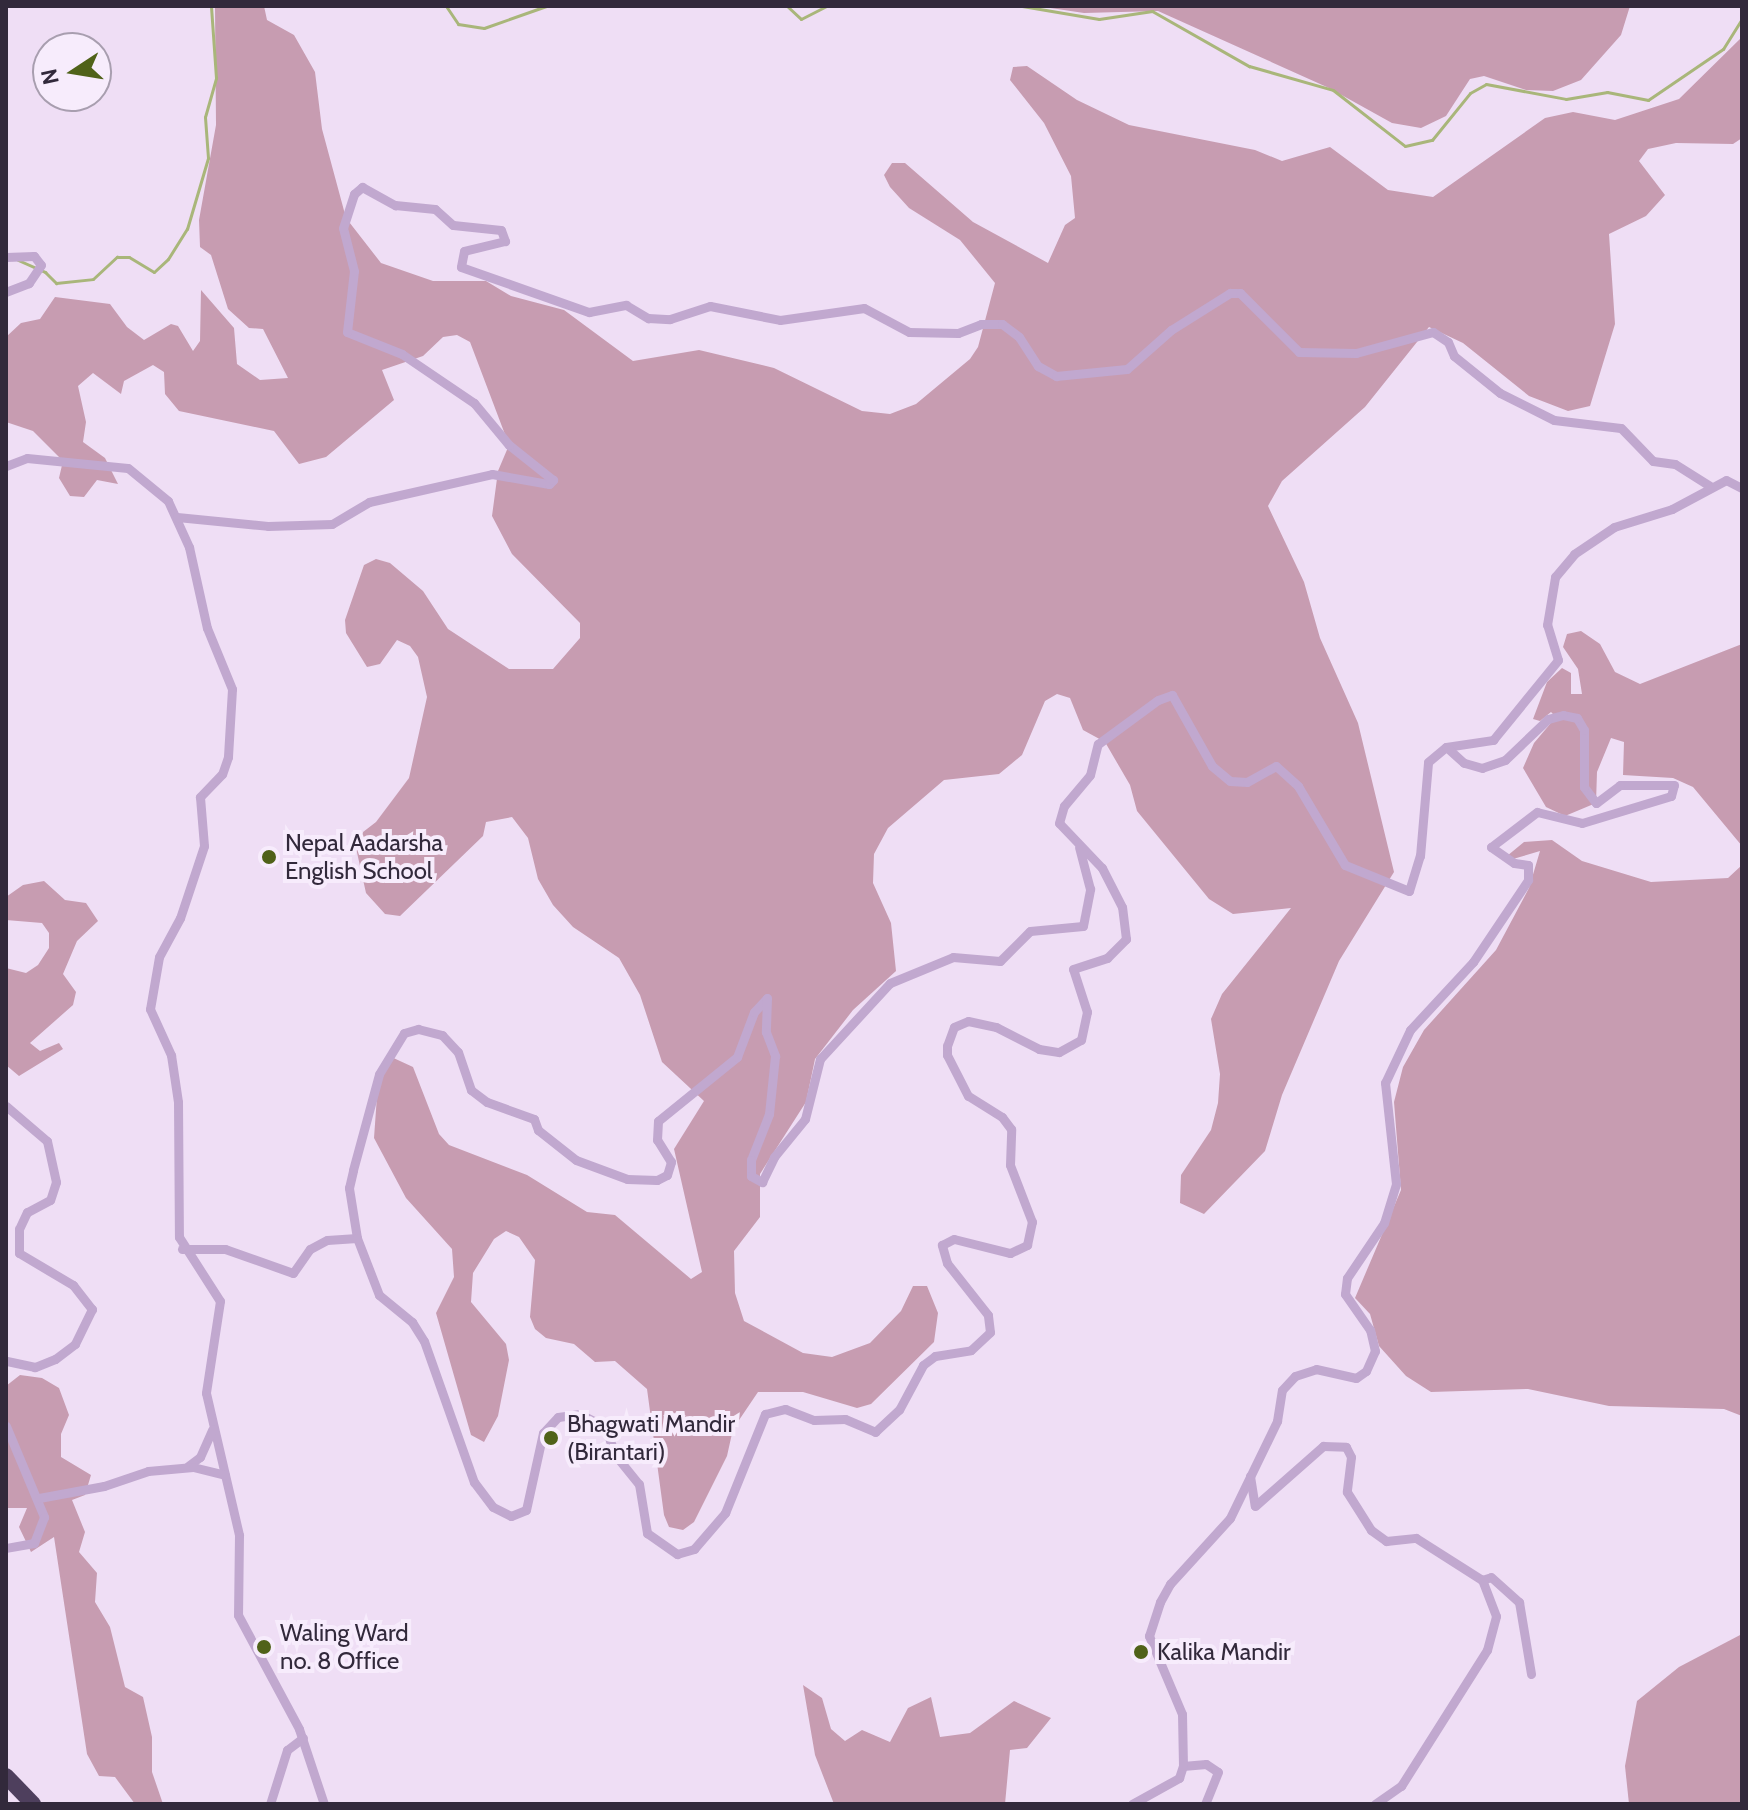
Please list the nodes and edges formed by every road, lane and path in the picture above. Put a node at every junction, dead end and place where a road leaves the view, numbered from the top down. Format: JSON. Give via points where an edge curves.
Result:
{"nodes":[{"id":1,"x":6,"y":257,"type":"edge"},
{"id":2,"x":6,"y":292,"type":"edge"},
{"id":3,"x":6,"y":466,"type":"edge"},
{"id":4,"x":1710,"y":486,"type":"junction"},
{"id":5,"x":1742,"y":488,"type":"edge"},
{"id":6,"x":177,"y":517,"type":"junction"},
{"id":7,"x":1446,"y":747,"type":"junction"},
{"id":8,"x":1079,"y":847,"type":"junction"},
{"id":9,"x":6,"y":1106,"type":"edge"},
{"id":10,"x":357,"y":1238,"type":"junction"},
{"id":11,"x":182,"y":1249,"type":"junction"},
{"id":12,"x":6,"y":1361,"type":"edge"},
{"id":13,"x":6,"y":1426,"type":"edge"},
{"id":14,"x":213,"y":1427,"type":"junction"},
{"id":15,"x":184,"y":1468,"type":"junction"},
{"id":16,"x":225,"y":1475,"type":"junction"},
{"id":17,"x":1250,"y":1475,"type":"junction"},
{"id":18,"x":39,"y":1498,"type":"junction"},
{"id":19,"x":6,"y":1548,"type":"edge"},
{"id":20,"x":1482,"y":1580,"type":"junction"},
{"id":21,"x":1531,"y":1674,"type":"dead end"},
{"id":22,"x":303,"y":1738,"type":"junction"},
{"id":23,"x":1183,"y":1766,"type":"junction"},
{"id":24,"x":6,"y":1776,"type":"edge"},
{"id":25,"x":33,"y":1804,"type":"edge"},
{"id":26,"x":270,"y":1804,"type":"edge"},
{"id":27,"x":324,"y":1804,"type":"edge"},
{"id":28,"x":1132,"y":1804,"type":"edge"},
{"id":29,"x":1205,"y":1804,"type":"edge"},
{"id":30,"x":1375,"y":1804,"type":"edge"}],
"edges":[{"from":1,"to":2,"type":"street","via":[[34,256],[41,265],[29,283]]},
{"from":3,"to":6,"type":"street","via":[[27,458],[128,468],[168,501]]},
{"from":4,"to":5,"type":"street","via":[[1726,480]]},
{"from":4,"to":6,"type":"street","via":[[1675,464],[1653,461],[1621,428],[1554,420],[1500,393],[1433,332],[1356,353],[1299,352],[1240,293],[1230,293],[1171,330],[1127,369],[1056,376],[1038,366],[1019,337],[1002,324],[981,324],[958,333],[909,332],[864,308],[780,320],[710,306],[670,319],[648,318],[626,305],[589,312],[461,267],[464,251],[505,241],[501,230],[453,225],[435,209],[395,205],[362,187],[354,194],[343,228],[354,271],[347,332],[402,354],[474,403],[509,445],[553,480],[549,484],[492,474],[369,502],[332,524],[268,526]]},
{"from":4,"to":7,"type":"street","via":[[1672,509],[1614,527],[1574,554],[1551,591],[1547,625],[1558,660],[1546,680],[1493,740]]},
{"from":6,"to":11,"type":"street","via":[[234,707],[222,774],[200,797],[204,846],[151,989],[150,1009],[171,1055],[178,1102],[176,1221]]},
{"from":7,"to":8,"type":"street","via":[[1435,752],[1425,771],[1420,856],[1409,891],[1345,865],[1298,786],[1276,766],[1247,782],[1230,781],[1212,766],[1172,695],[1098,744],[1090,775],[1064,806],[1059,823]]},
{"from":7,"to":17,"type":"street","via":[[1464,763],[1482,768],[1505,760],[1548,719],[1563,715],[1577,718],[1584,730],[1584,787],[1596,803],[1620,785],[1674,785],[1671,796],[1582,823],[1537,812],[1491,847],[1514,863],[1528,865],[1528,880],[1473,962],[1410,1030],[1385,1083],[1396,1184],[1384,1223],[1347,1278],[1345,1294],[1370,1330],[1375,1351],[1366,1371],[1356,1378],[1316,1369],[1295,1376],[1282,1390],[1277,1421]]},
{"from":8,"to":10,"type":"street","via":[[1090,889],[1083,926],[1030,931],[1000,961],[953,957],[890,983],[820,1059],[805,1119],[774,1157],[762,1182],[751,1176],[751,1160],[769,1114],[775,1056],[766,1032],[767,998],[754,1012],[737,1057],[658,1121],[657,1140],[671,1162],[667,1175],[657,1180],[627,1179],[576,1160],[538,1130],[534,1119],[487,1102],[471,1090],[458,1052],[442,1035],[418,1029],[404,1033],[379,1074],[353,1170],[349,1188]]},
{"from":8,"to":10,"type":"street","via":[[1102,868],[1122,907],[1126,939],[1107,958],[1073,969],[1087,1012],[1081,1040],[1059,1052],[1039,1049],[996,1027],[968,1021],[954,1027],[947,1046],[968,1096],[1011,1129],[1010,1165],[1032,1222],[1027,1245],[1010,1253],[954,1239],[942,1245],[947,1263],[988,1315],[990,1332],[971,1350],[935,1356],[923,1365],[899,1410],[875,1432],[845,1419],[814,1420],[785,1409],[765,1414],[725,1513],[694,1549],[677,1554],[647,1533],[639,1484],[616,1456],[604,1426],[580,1414],[558,1417],[543,1433],[526,1510],[511,1516],[493,1507],[474,1482],[424,1341],[412,1322],[379,1295]]},
{"from":9,"to":12,"type":"street","via":[[47,1141],[56,1182],[50,1200],[27,1212],[19,1229],[19,1253],[73,1285],[92,1309],[75,1344],[55,1359],[35,1367]]},
{"from":10,"to":11,"type":"street","via":[[327,1240],[310,1249],[293,1273],[225,1249]]},
{"from":11,"to":14,"type":"street","via":[[216,1287],[220,1301],[205,1373]]},
{"from":13,"to":18,"type":"street"},
{"from":14,"to":15,"type":"street","via":[[200,1457]]},
{"from":14,"to":16,"type":"street"},
{"from":15,"to":16,"type":"street"},
{"from":15,"to":18,"type":"street"},
{"from":16,"to":22,"type":"street","via":[[239,1535],[238,1615]]},
{"from":17,"to":20,"type":"street","via":[[1255,1506],[1323,1446],[1346,1447],[1351,1457],[1347,1492],[1371,1530],[1386,1541],[1416,1538]]},
{"from":17,"to":23,"type":"street","via":[[1230,1518],[1170,1584],[1149,1636],[1182,1714]]},
{"from":18,"to":19,"type":"street","via":[[44,1517],[34,1543]]},
{"from":20,"to":21,"type":"street","via":[[1491,1577],[1519,1602]]},
{"from":20,"to":30,"type":"street","via":[[1496,1616],[1487,1650],[1401,1786]]},
{"from":22,"to":26,"type":"street","via":[[287,1750]]},
{"from":22,"to":27,"type":"street"},
{"from":23,"to":28,"type":"street","via":[[1179,1778]]},
{"from":23,"to":29,"type":"street","via":[[1206,1764],[1218,1772]]},
{"from":24,"to":25,"type":"highway"}]}
